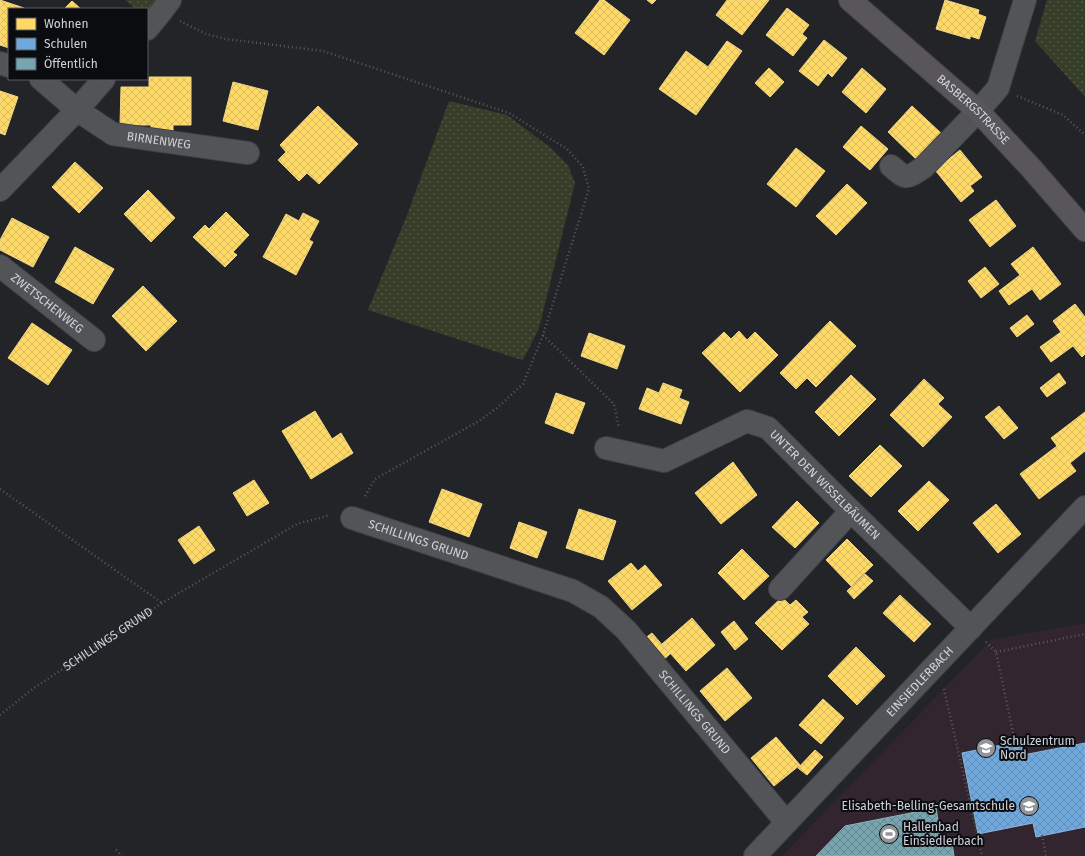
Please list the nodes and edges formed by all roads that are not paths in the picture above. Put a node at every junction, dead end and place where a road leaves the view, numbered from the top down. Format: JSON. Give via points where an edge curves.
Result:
{"nodes":[{"id":1,"x":850,"y":0,"type":"edge"},
{"id":2,"x":1025,"y":0,"type":"edge"},
{"id":3,"x":165,"y":6,"type":"edge"},
{"id":4,"x":148,"y":28,"type":"edge"},
{"id":5,"x":41,"y":80,"type":"edge"},
{"id":6,"x":103,"y":80,"type":"edge"},
{"id":7,"x":77,"y":110,"type":"junction"},
{"id":8,"x":978,"y":111,"type":"junction"},
{"id":9,"x":248,"y":153,"type":"dead end"},
{"id":10,"x":891,"y":166,"type":"dead end"},
{"id":11,"x":0,"y":190,"type":"edge"},
{"id":12,"x":1085,"y":230,"type":"edge"},
{"id":13,"x":0,"y":266,"type":"edge"},
{"id":14,"x":94,"y":340,"type":"dead end"},
{"id":15,"x":615,"y":450,"type":"road end"},
{"id":16,"x":1085,"y":507,"type":"edge"},
{"id":17,"x":851,"y":511,"type":"junction"},
{"id":18,"x":352,"y":518,"type":"road end"},
{"id":19,"x":780,"y":589,"type":"dead end"},
{"id":20,"x":971,"y":628,"type":"junction"},
{"id":21,"x":786,"y":822,"type":"junction"},
{"id":22,"x":755,"y":856,"type":"edge"}],
"edges":[{"from":1,"to":8,"type":"main road","name":"BASBERGSTRASSE"},
{"from":2,"to":8,"type":"street","via":[[998,88]]},
{"from":3,"to":4,"type":"street"},
{"from":5,"to":7,"type":"street","name":"BIRNENWEG"},
{"from":6,"to":7,"type":"street"},
{"from":7,"to":9,"type":"street","name":"BIRNENWEG","via":[[113,134]]},
{"from":7,"to":11,"type":"street"},
{"from":8,"to":10,"type":"street","via":[[924,167],[914,174],[902,176]]},
{"from":8,"to":12,"type":"main road","name":"BASBERGSTRASSE"},
{"from":13,"to":14,"type":"street","name":"ZWETSCHENWEG"},
{"from":15,"to":17,"type":"street","name":"UNTER DEN WISSELBÄUMEN","via":[[664,461],[747,421],[768,428]]},
{"from":16,"to":20,"type":"street","name":"EINSIEDLERBACH"},
{"from":17,"to":19,"type":"street"},
{"from":17,"to":20,"type":"street","name":"UNTER DEN WISSELBÄUMEN"},
{"from":18,"to":21,"type":"street","name":"SCHILLINGS GRUND","via":[[573,591],[601,607],[626,630]]},
{"from":20,"to":21,"type":"street","name":"EINSIEDLERBACH"},
{"from":21,"to":22,"type":"street","name":"EINSIEDLERBACH"}]}
